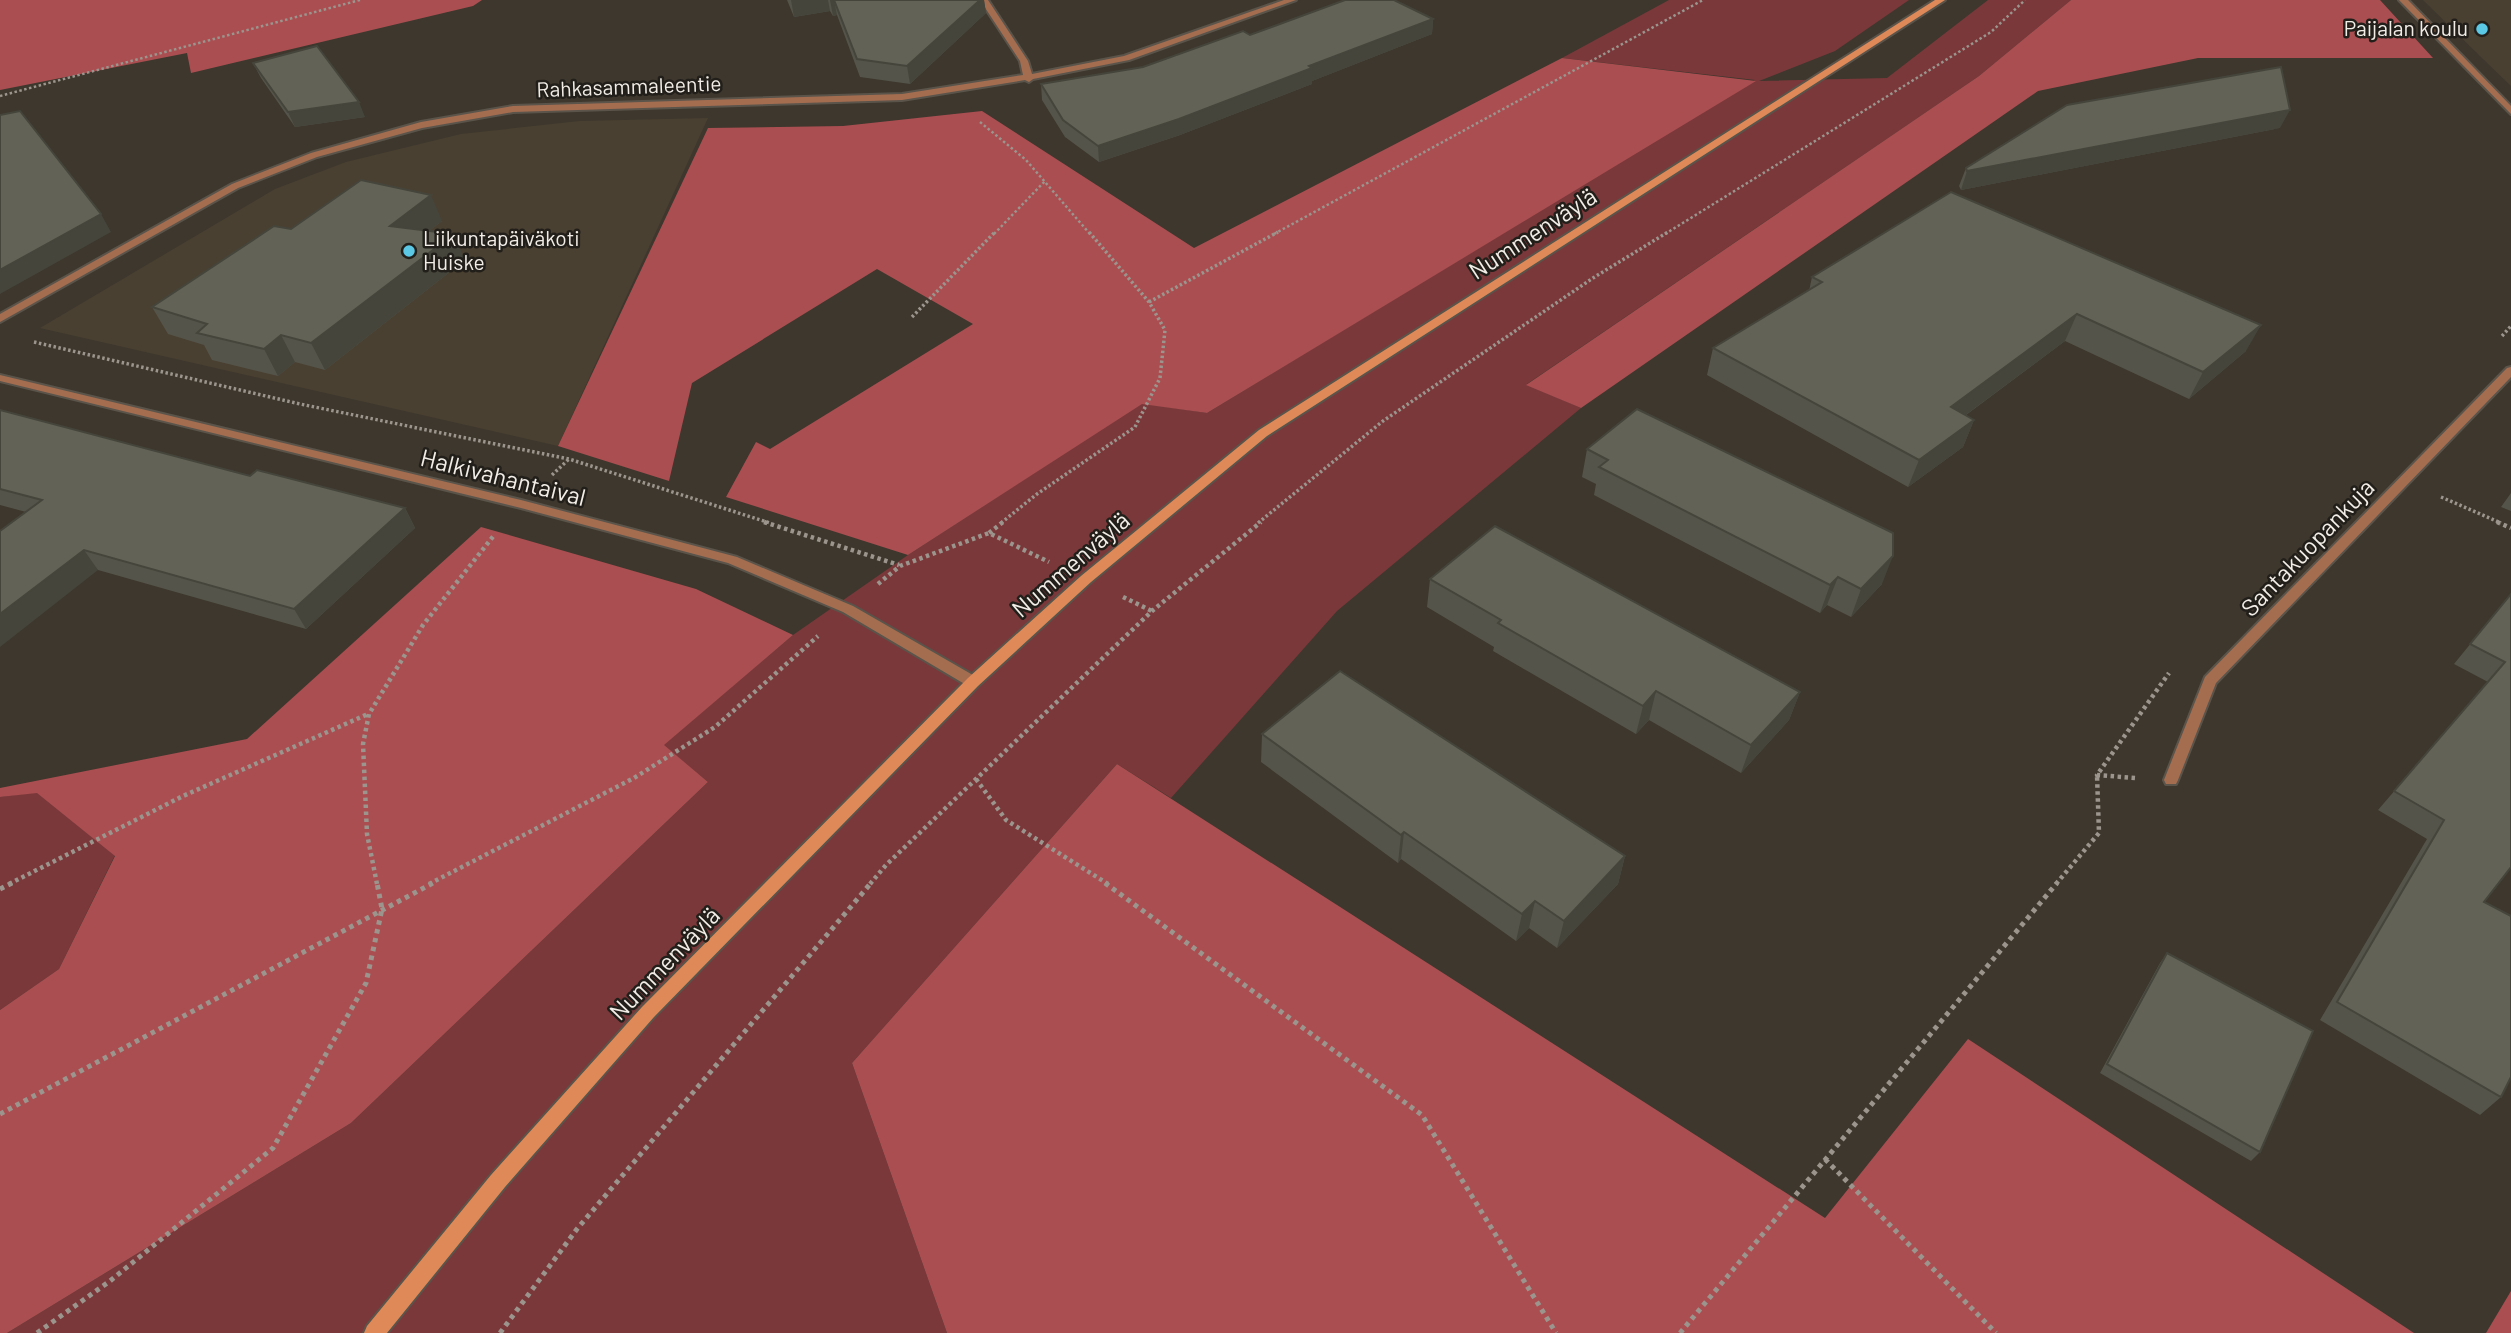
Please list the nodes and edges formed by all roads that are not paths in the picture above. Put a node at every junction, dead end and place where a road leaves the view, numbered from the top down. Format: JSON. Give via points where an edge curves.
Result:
{"nodes":[{"id":1,"x":984,"y":0,"type":"edge"},
{"id":2,"x":1292,"y":0,"type":"edge"},
{"id":3,"x":1941,"y":0,"type":"edge"},
{"id":4,"x":2403,"y":0,"type":"edge"},
{"id":5,"x":1029,"y":79,"type":"junction"},
{"id":6,"x":2511,"y":111,"type":"edge"},
{"id":7,"x":0,"y":319,"type":"edge"},
{"id":8,"x":2511,"y":370,"type":"edge"},
{"id":9,"x":0,"y":378,"type":"edge"},
{"id":10,"x":973,"y":682,"type":"junction"},
{"id":11,"x":2171,"y":780,"type":"dead end"},
{"id":12,"x":374,"y":1333,"type":"edge"}],
"edges":[{"from":1,"to":5,"type":"street","via":[[1024,61]]},
{"from":2,"to":5,"type":"street","name":"Rahkasammaleentie","via":[[1126,58]]},
{"from":3,"to":10,"type":"street","name":"Nummenväylä","via":[[1263,433],[1086,579]]},
{"from":4,"to":6,"type":"street"},
{"from":5,"to":7,"type":"street","name":"Rahkasammaleentie","via":[[902,97],[513,109],[421,125],[314,155],[234,186]]},
{"from":8,"to":11,"type":"street","name":"Santakuopankuja","via":[[2210,681]]},
{"from":9,"to":10,"type":"street","name":"Halkivahantaival","via":[[732,560],[848,609]]},
{"from":10,"to":12,"type":"street","name":"Nummenväylä","via":[[648,1012],[498,1181]]}]}
